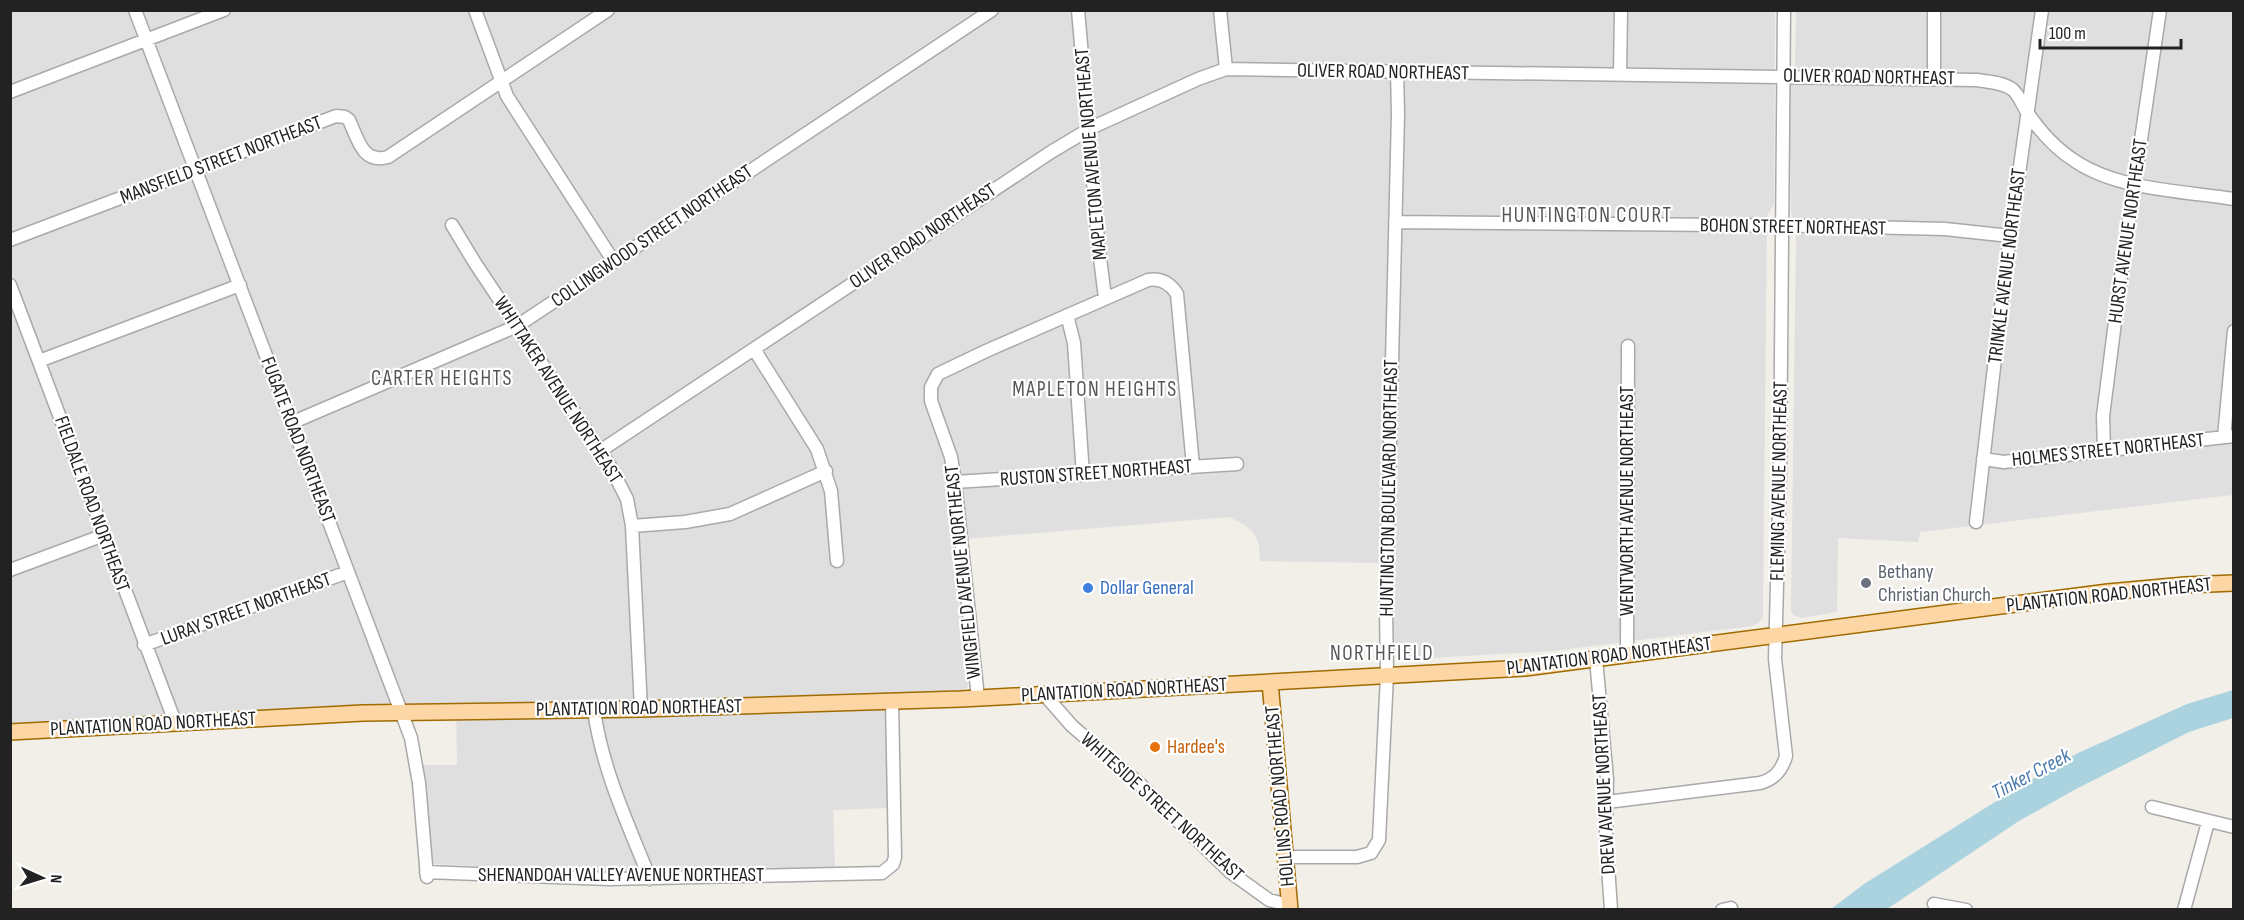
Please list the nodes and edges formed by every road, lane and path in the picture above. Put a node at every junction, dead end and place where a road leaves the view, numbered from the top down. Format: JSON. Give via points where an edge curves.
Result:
{"nodes":[{"id":1,"x":135,"y":10,"type":"edge"},
{"id":2,"x":224,"y":10,"type":"edge"},
{"id":3,"x":475,"y":10,"type":"edge"},
{"id":4,"x":608,"y":10,"type":"edge"},
{"id":5,"x":992,"y":10,"type":"edge"},
{"id":6,"x":1078,"y":10,"type":"edge"},
{"id":7,"x":1220,"y":10,"type":"edge"},
{"id":8,"x":1621,"y":10,"type":"edge"},
{"id":9,"x":1784,"y":10,"type":"edge"},
{"id":10,"x":1934,"y":10,"type":"edge"},
{"id":11,"x":2042,"y":10,"type":"edge"},
{"id":12,"x":2160,"y":10,"type":"edge"},
{"id":13,"x":147,"y":40,"type":"junction"},
{"id":14,"x":1226,"y":69,"type":"junction"},
{"id":15,"x":1397,"y":71,"type":"junction"},
{"id":16,"x":1620,"y":75,"type":"junction"},
{"id":17,"x":1784,"y":76,"type":"junction"},
{"id":18,"x":1934,"y":78,"type":"junction"},
{"id":19,"x":501,"y":82,"type":"junction"},
{"id":20,"x":10,"y":92,"type":"edge"},
{"id":21,"x":2027,"y":111,"type":"junction"},
{"id":22,"x":1088,"y":130,"type":"junction"},
{"id":23,"x":197,"y":169,"type":"junction"},
{"id":24,"x":2134,"y":184,"type":"junction"},
{"id":25,"x":2234,"y":198,"type":"edge"},
{"id":26,"x":1395,"y":222,"type":"junction"},
{"id":27,"x":452,"y":225,"type":"dead end"},
{"id":28,"x":1783,"y":226,"type":"junction"},
{"id":29,"x":2010,"y":236,"type":"junction"},
{"id":30,"x":10,"y":240,"type":"edge"},
{"id":31,"x":614,"y":262,"type":"junction"},
{"id":32,"x":10,"y":285,"type":"edge"},
{"id":33,"x":240,"y":285,"type":"junction"},
{"id":34,"x":1106,"y":298,"type":"junction"},
{"id":35,"x":1067,"y":315,"type":"junction"},
{"id":36,"x":518,"y":326,"type":"junction"},
{"id":37,"x":2234,"y":331,"type":"edge"},
{"id":38,"x":1629,"y":346,"type":"dead end"},
{"id":39,"x":754,"y":349,"type":"junction"},
{"id":40,"x":39,"y":360,"type":"junction"},
{"id":41,"x":291,"y":423,"type":"junction"},
{"id":42,"x":2229,"y":437,"type":"edge"},
{"id":43,"x":600,"y":451,"type":"junction"},
{"id":44,"x":2104,"y":451,"type":"junction"},
{"id":45,"x":1983,"y":459,"type":"junction"},
{"id":46,"x":1237,"y":464,"type":"dead end"},
{"id":47,"x":1192,"y":466,"type":"junction"},
{"id":48,"x":826,"y":471,"type":"junction"},
{"id":49,"x":1083,"y":475,"type":"junction"},
{"id":50,"x":955,"y":482,"type":"junction"},
{"id":51,"x":1976,"y":522,"type":"dead end"},
{"id":52,"x":632,"y":526,"type":"junction"},
{"id":53,"x":104,"y":535,"type":"junction"},
{"id":54,"x":837,"y":561,"type":"dead end"},
{"id":55,"x":10,"y":570,"type":"edge"},
{"id":56,"x":348,"y":572,"type":"junction"},
{"id":57,"x":2234,"y":583,"type":"edge"},
{"id":58,"x":1776,"y":635,"type":"junction"},
{"id":59,"x":144,"y":645,"type":"junction"},
{"id":60,"x":1627,"y":655,"type":"junction"},
{"id":61,"x":1596,"y":659,"type":"junction"},
{"id":62,"x":1387,"y":675,"type":"junction"},
{"id":63,"x":1270,"y":682,"type":"junction"},
{"id":64,"x":1044,"y":694,"type":"junction"},
{"id":65,"x":978,"y":698,"type":"junction"},
{"id":66,"x":892,"y":701,"type":"junction"},
{"id":67,"x":640,"y":709,"type":"junction"},
{"id":68,"x":594,"y":710,"type":"junction"},
{"id":69,"x":403,"y":713,"type":"junction"},
{"id":70,"x":175,"y":722,"type":"junction"},
{"id":71,"x":10,"y":732,"type":"edge"},
{"id":72,"x":1607,"y":802,"type":"junction"},
{"id":73,"x":2152,"y":807,"type":"dead end"},
{"id":74,"x":2208,"y":822,"type":"junction"},
{"id":75,"x":2234,"y":827,"type":"edge"},
{"id":76,"x":1286,"y":858,"type":"junction"},
{"id":77,"x":427,"y":875,"type":"joint"},
{"id":78,"x":650,"y":879,"type":"junction"},
{"id":79,"x":1934,"y":904,"type":"dead end"},
{"id":80,"x":1289,"y":907,"type":"edge"},
{"id":81,"x":1611,"y":909,"type":"edge"},
{"id":82,"x":1966,"y":909,"type":"edge"},
{"id":83,"x":2184,"y":909,"type":"edge"}],
"edges":[{"from":1,"to":13,"type":"street","name":"FUGATE ROAD NORTHEAST"},
{"from":2,"to":13,"type":"street"},
{"from":3,"to":19,"type":"street"},
{"from":4,"to":19,"type":"street","name":"MANSFIELD STREET NORTHEAST"},
{"from":5,"to":31,"type":"street","name":"COLLINGWOOD STREET NORTHEAST"},
{"from":6,"to":22,"type":"street","name":"MAPLETON AVENUE NORTHEAST"},
{"from":7,"to":14,"type":"street"},
{"from":8,"to":16,"type":"street"},
{"from":9,"to":17,"type":"street","name":"FLEMING AVENUE NORTHEAST"},
{"from":10,"to":18,"type":"street"},
{"from":11,"to":21,"type":"street","name":"TRINKLE AVENUE NORTHEAST"},
{"from":12,"to":24,"type":"street","name":"HURST AVENUE NORTHEAST"},
{"from":13,"to":20,"type":"street"},
{"from":13,"to":23,"type":"street","name":"FUGATE ROAD NORTHEAST"},
{"from":14,"to":15,"type":"street","name":"OLIVER ROAD NORTHEAST"},
{"from":14,"to":22,"type":"street","name":"OLIVER ROAD NORTHEAST"},
{"from":15,"to":16,"type":"street","name":"OLIVER ROAD NORTHEAST"},
{"from":15,"to":26,"type":"street","name":"HUNTINGTON BOULEVARD NORTHEAST"},
{"from":16,"to":17,"type":"street","name":"OLIVER ROAD NORTHEAST"},
{"from":17,"to":18,"type":"street","name":"OLIVER ROAD NORTHEAST"},
{"from":17,"to":28,"type":"street","name":"FLEMING AVENUE NORTHEAST"},
{"from":18,"to":21,"type":"street","name":"OLIVER ROAD NORTHEAST","via":[[2007,86]]},
{"from":19,"to":23,"type":"street","name":"MANSFIELD STREET NORTHEAST","via":[[388,158],[374,159],[364,152],[349,120],[339,115]]},
{"from":19,"to":31,"type":"street"},
{"from":21,"to":24,"type":"street","name":"OLIVER ROAD NORTHEAST","via":[[2073,160],[2100,174]]},
{"from":21,"to":29,"type":"street","name":"TRINKLE AVENUE NORTHEAST"},
{"from":22,"to":34,"type":"street","name":"MAPLETON AVENUE NORTHEAST"},
{"from":22,"to":39,"type":"street","name":"OLIVER ROAD NORTHEAST","via":[[1023,169]]},
{"from":23,"to":30,"type":"street","name":"MANSFIELD STREET NORTHEAST"},
{"from":23,"to":33,"type":"street","name":"FUGATE ROAD NORTHEAST"},
{"from":24,"to":25,"type":"street","name":"OLIVER ROAD NORTHEAST"},
{"from":24,"to":44,"type":"street","name":"HURST AVENUE NORTHEAST","via":[[2103,416]]},
{"from":26,"to":28,"type":"street","name":"BOHON STREET NORTHEAST"},
{"from":26,"to":62,"type":"street","name":"HUNTINGTON BOULEVARD NORTHEAST"},
{"from":27,"to":36,"type":"street","name":"WHITTAKER AVENUE NORTHEAST"},
{"from":28,"to":29,"type":"street","name":"BOHON STREET NORTHEAST","via":[[1945,229]]},
{"from":28,"to":58,"type":"street","name":"FLEMING AVENUE NORTHEAST"},
{"from":29,"to":45,"type":"street","name":"TRINKLE AVENUE NORTHEAST"},
{"from":31,"to":36,"type":"street","name":"COLLINGWOOD STREET NORTHEAST"},
{"from":32,"to":40,"type":"street","name":"FIELDALE ROAD NORTHEAST"},
{"from":33,"to":40,"type":"street"},
{"from":33,"to":41,"type":"street","name":"FUGATE ROAD NORTHEAST"},
{"from":34,"to":35,"type":"street"},
{"from":34,"to":47,"type":"street","via":[[1148,280],[1161,280],[1177,294]]},
{"from":35,"to":49,"type":"street","via":[[1074,343]]},
{"from":35,"to":50,"type":"street","name":"WINGFIELD AVENUE NORTHEAST","via":[[949,368],[933,380],[931,401]]},
{"from":36,"to":41,"type":"street","name":"COLLINGWOOD STREET NORTHEAST"},
{"from":36,"to":43,"type":"street","name":"WHITTAKER AVENUE NORTHEAST"},
{"from":37,"to":42,"type":"street"},
{"from":38,"to":60,"type":"street","name":"WENTWORTH AVENUE NORTHEAST"},
{"from":39,"to":43,"type":"street","name":"OLIVER ROAD NORTHEAST"},
{"from":39,"to":48,"type":"street","via":[[803,425]]},
{"from":40,"to":53,"type":"street","name":"FIELDALE ROAD NORTHEAST"},
{"from":41,"to":56,"type":"street","name":"FUGATE ROAD NORTHEAST"},
{"from":42,"to":44,"type":"street","name":"HOLMES STREET NORTHEAST"},
{"from":43,"to":52,"type":"street","name":"WHITTAKER AVENUE NORTHEAST","via":[[627,499]]},
{"from":44,"to":45,"type":"street","name":"HOLMES STREET NORTHEAST","via":[[2004,462]]},
{"from":45,"to":51,"type":"street","name":"TRINKLE AVENUE NORTHEAST"},
{"from":46,"to":47,"type":"street","name":"RUSTON STREET NORTHEAST"},
{"from":47,"to":49,"type":"street","name":"RUSTON STREET NORTHEAST"},
{"from":48,"to":52,"type":"street","via":[[730,514]]},
{"from":48,"to":54,"type":"street"},
{"from":49,"to":50,"type":"street","name":"RUSTON STREET NORTHEAST"},
{"from":50,"to":65,"type":"street","name":"WINGFIELD AVENUE NORTHEAST"},
{"from":52,"to":67,"type":"street","name":"WHITTAKER AVENUE NORTHEAST"},
{"from":53,"to":55,"type":"street"},
{"from":53,"to":59,"type":"street","name":"FIELDALE ROAD NORTHEAST"},
{"from":56,"to":59,"type":"street","name":"LURAY STREET NORTHEAST"},
{"from":56,"to":69,"type":"street","name":"FUGATE ROAD NORTHEAST"},
{"from":57,"to":58,"type":"main road","name":"PLANTATION ROAD NORTHEAST","via":[[2108,592]]},
{"from":58,"to":60,"type":"main road","name":"PLANTATION ROAD NORTHEAST"},
{"from":58,"to":72,"type":"street","name":"FLEMING AVENUE NORTHEAST","via":[[1775,659],[1786,749],[1784,764],[1774,777],[1760,783]]},
{"from":59,"to":70,"type":"street","name":"FIELDALE ROAD NORTHEAST"},
{"from":60,"to":61,"type":"main road","name":"PLANTATION ROAD NORTHEAST"},
{"from":61,"to":62,"type":"main road","name":"PLANTATION ROAD NORTHEAST","via":[[1525,668]]},
{"from":61,"to":72,"type":"street","name":"DREW AVENUE NORTHEAST"},
{"from":62,"to":63,"type":"main road","name":"PLANTATION ROAD NORTHEAST"},
{"from":62,"to":76,"type":"street","name":"HUNTINGTON BOULEVARD NORTHEAST","via":[[1381,820],[1376,846],[1371,853],[1357,857]]},
{"from":63,"to":64,"type":"main road","name":"PLANTATION ROAD NORTHEAST"},
{"from":63,"to":76,"type":"main road","name":"HOLLINS ROAD NORTHEAST"},
{"from":64,"to":65,"type":"main road","name":"PLANTATION ROAD NORTHEAST"},
{"from":64,"to":80,"type":"street","name":"WHITESIDE STREET NORTHEAST","via":[[1072,726],[1142,786],[1230,872],[1269,900]]},
{"from":65,"to":66,"type":"main road","name":"PLANTATION ROAD NORTHEAST"},
{"from":66,"to":67,"type":"main road","name":"PLANTATION ROAD NORTHEAST"},
{"from":66,"to":78,"type":"street","name":"SHENANDOAH VALLEY AVENUE NORTHEAST","via":[[895,857],[888,870],[876,874]]},
{"from":67,"to":68,"type":"main road","name":"PLANTATION ROAD NORTHEAST"},
{"from":68,"to":69,"type":"main road","name":"PLANTATION ROAD NORTHEAST"},
{"from":68,"to":78,"type":"street","via":[[620,803]]},
{"from":69,"to":70,"type":"main road","name":"PLANTATION ROAD NORTHEAST"},
{"from":69,"to":77,"type":"street","name":"FUGATE ROAD NORTHEAST","via":[[418,773]]},
{"from":70,"to":71,"type":"main road","name":"PLANTATION ROAD NORTHEAST"},
{"from":72,"to":81,"type":"street","name":"DREW AVENUE NORTHEAST"},
{"from":73,"to":74,"type":"street"},
{"from":74,"to":75,"type":"street"},
{"from":74,"to":83,"type":"street"},
{"from":76,"to":80,"type":"main road","name":"HOLLINS ROAD NORTHEAST"},
{"from":77,"to":78,"type":"street","name":"SHENANDOAH VALLEY AVENUE NORTHEAST"},
{"from":79,"to":82,"type":"street"}]}
